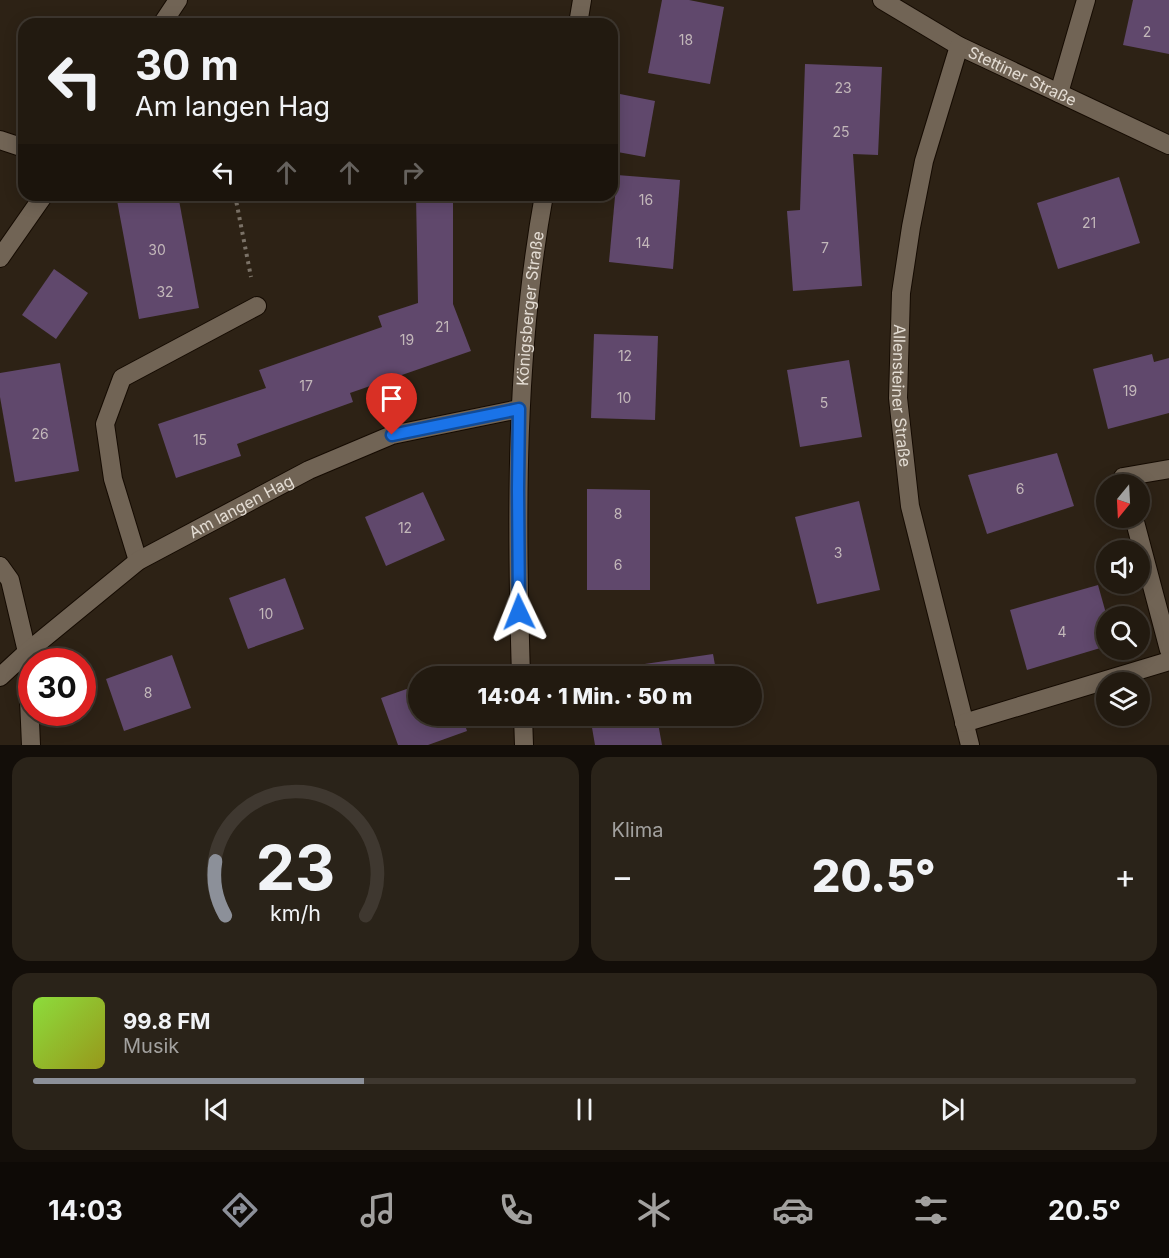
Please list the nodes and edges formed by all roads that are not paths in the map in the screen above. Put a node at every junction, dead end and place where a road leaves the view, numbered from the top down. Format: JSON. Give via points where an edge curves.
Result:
{"nodes":[{"id":1,"x":178,"y":0,"type":"edge"},
{"id":2,"x":582,"y":0,"type":"edge"},
{"id":3,"x":882,"y":0,"type":"edge"},
{"id":4,"x":1086,"y":0,"type":"edge"},
{"id":5,"x":166,"y":18,"type":"edge"},
{"id":6,"x":579,"y":18,"type":"edge"},
{"id":7,"x":959,"y":46,"type":"junction"},
{"id":8,"x":1059,"y":93,"type":"junction"},
{"id":9,"x":0,"y":140,"type":"edge"},
{"id":10,"x":1169,"y":145,"type":"edge"},
{"id":11,"x":18,"y":146,"type":"edge"},
{"id":12,"x":40,"y":201,"type":"edge"},
{"id":13,"x":543,"y":201,"type":"edge"},
{"id":14,"x":0,"y":258,"type":"edge"},
{"id":15,"x":257,"y":306,"type":"road end"},
{"id":16,"x":519,"y":409,"type":"junction"},
{"id":17,"x":1169,"y":469,"type":"edge"},
{"id":18,"x":1140,"y":474,"type":"edge"},
{"id":19,"x":1137,"y":528,"type":"edge"},
{"id":20,"x":138,"y":561,"type":"junction"},
{"id":21,"x":0,"y":566,"type":"edge"},
{"id":22,"x":26,"y":648,"type":"edge"},
{"id":23,"x":32,"y":648,"type":"edge"},
{"id":24,"x":1169,"y":650,"type":"edge"},
{"id":25,"x":18,"y":660,"type":"edge"},
{"id":26,"x":1169,"y":661,"type":"edge"},
{"id":27,"x":521,"y":666,"type":"edge"},
{"id":28,"x":0,"y":677,"type":"edge"},
{"id":29,"x":964,"y":723,"type":"junction"},
{"id":30,"x":31,"y":726,"type":"edge"},
{"id":31,"x":523,"y":726,"type":"edge"},
{"id":32,"x":32,"y":745,"type":"edge"},
{"id":33,"x":524,"y":745,"type":"edge"},
{"id":34,"x":970,"y":745,"type":"edge"}],
"edges":[{"from":1,"to":5,"type":"street"},
{"from":2,"to":6,"type":"street"},
{"from":3,"to":7,"type":"street","name":"Stettiner Straße"},
{"from":4,"to":8,"type":"street"},
{"from":7,"to":8,"type":"street","name":"Stettiner Straße"},
{"from":7,"to":29,"type":"street","name":"Allensteiner Straße","via":[[924,161],[911,227],[901,293],[898,398],[910,506]]},
{"from":8,"to":10,"type":"street","name":"Stettiner Straße"},
{"from":9,"to":11,"type":"street"},
{"from":12,"to":14,"type":"street"},
{"from":13,"to":16,"type":"street","name":"Königsberger Straße"},
{"from":15,"to":20,"type":"street","via":[[122,378],[105,424],[113,479]]},
{"from":16,"to":20,"type":"street","name":"Am langen Hag","via":[[392,435],[309,470]]},
{"from":16,"to":27,"type":"street","name":"Königsberger Straße"},
{"from":17,"to":18,"type":"street"},
{"from":19,"to":24,"type":"street"},
{"from":20,"to":23,"type":"street","name":"Am langen Hag"},
{"from":21,"to":22,"type":"street","via":[[10,580]]},
{"from":25,"to":28,"type":"street","name":"Am langen Hag"},
{"from":26,"to":29,"type":"street"},
{"from":29,"to":34,"type":"street","name":"Allensteiner Straße"},
{"from":30,"to":32,"type":"street"},
{"from":31,"to":33,"type":"street"}]}
